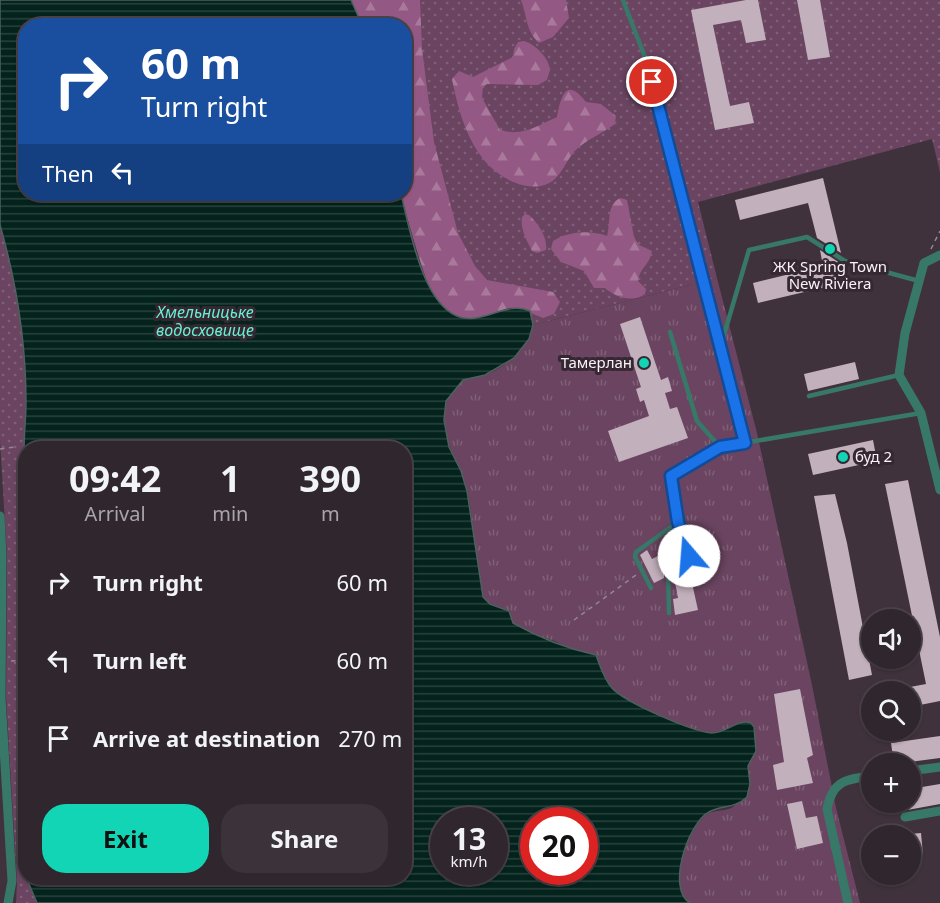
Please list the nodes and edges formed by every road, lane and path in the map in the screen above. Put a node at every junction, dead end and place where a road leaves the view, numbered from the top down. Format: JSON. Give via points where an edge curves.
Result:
{"nodes":[{"id":1,"x":623,"y":0,"type":"edge"},
{"id":2,"x":940,"y":231,"type":"edge"},
{"id":3,"x":940,"y":255,"type":"edge"},
{"id":4,"x":924,"y":263,"type":"junction"},
{"id":5,"x":919,"y":281,"type":"junction"},
{"id":6,"x":670,"y":332,"type":"dead end"},
{"id":7,"x":720,"y":347,"type":"junction"},
{"id":8,"x":899,"y":375,"type":"junction"},
{"id":9,"x":809,"y":396,"type":"dead end"},
{"id":10,"x":921,"y":413,"type":"junction"},
{"id":11,"x":745,"y":443,"type":"junction"},
{"id":12,"x":15,"y":447,"type":"dead end"},
{"id":13,"x":720,"y":447,"type":"junction"},
{"id":14,"x":0,"y":449,"type":"edge"},
{"id":15,"x":937,"y":460,"type":"edge"},
{"id":16,"x":940,"y":490,"type":"edge"},
{"id":17,"x":0,"y":516,"type":"edge"},
{"id":18,"x":678,"y":522,"type":"junction"},
{"id":19,"x":642,"y":570,"type":"junction"},
{"id":20,"x":651,"y":588,"type":"dead end"},
{"id":21,"x":669,"y":613,"type":"dead end"},
{"id":22,"x":574,"y":620,"type":"dead end"},
{"id":23,"x":18,"y":660,"type":"edge"},
{"id":24,"x":1,"y":661,"type":"edge"},
{"id":25,"x":0,"y":698,"type":"edge"},
{"id":26,"x":940,"y":767,"type":"edge"},
{"id":27,"x":921,"y":770,"type":"edge"},
{"id":28,"x":861,"y":778,"type":"edge"},
{"id":29,"x":940,"y":811,"type":"edge"},
{"id":30,"x":905,"y":817,"type":"dead end"},
{"id":31,"x":8,"y":903,"type":"edge"},
{"id":32,"x":848,"y":903,"type":"edge"}],
"edges":[{"from":1,"to":7,"type":"lane","via":[[646,60]]},
{"from":2,"to":4,"type":"path"},
{"from":3,"to":4,"type":"street"},
{"from":4,"to":5,"type":"street"},
{"from":5,"to":7,"type":"lane","via":[[845,261],[807,237],[749,250]]},
{"from":5,"to":8,"type":"street"},
{"from":6,"to":13,"type":"lane","via":[[697,421]]},
{"from":7,"to":11,"type":"lane"},
{"from":8,"to":9,"type":"lane"},
{"from":8,"to":10,"type":"street"},
{"from":10,"to":11,"type":"lane"},
{"from":10,"to":15,"type":"street"},
{"from":11,"to":13,"type":"lane"},
{"from":12,"to":14,"type":"path"},
{"from":13,"to":18,"type":"lane","via":[[671,476]]},
{"from":15,"to":16,"type":"street"},
{"from":17,"to":24,"type":"street"},
{"from":18,"to":19,"type":"lane","via":[[636,552]]},
{"from":18,"to":21,"type":"lane","via":[[689,556],[668,568]]},
{"from":19,"to":20,"type":"lane"},
{"from":19,"to":22,"type":"path"},
{"from":23,"to":24,"type":"path"},
{"from":24,"to":25,"type":"street"},
{"from":25,"to":31,"type":"street","via":[[12,881]]},
{"from":26,"to":27,"type":"street"},
{"from":28,"to":32,"type":"street","via":[[834,788],[827,809]]},
{"from":29,"to":30,"type":"street"}]}
